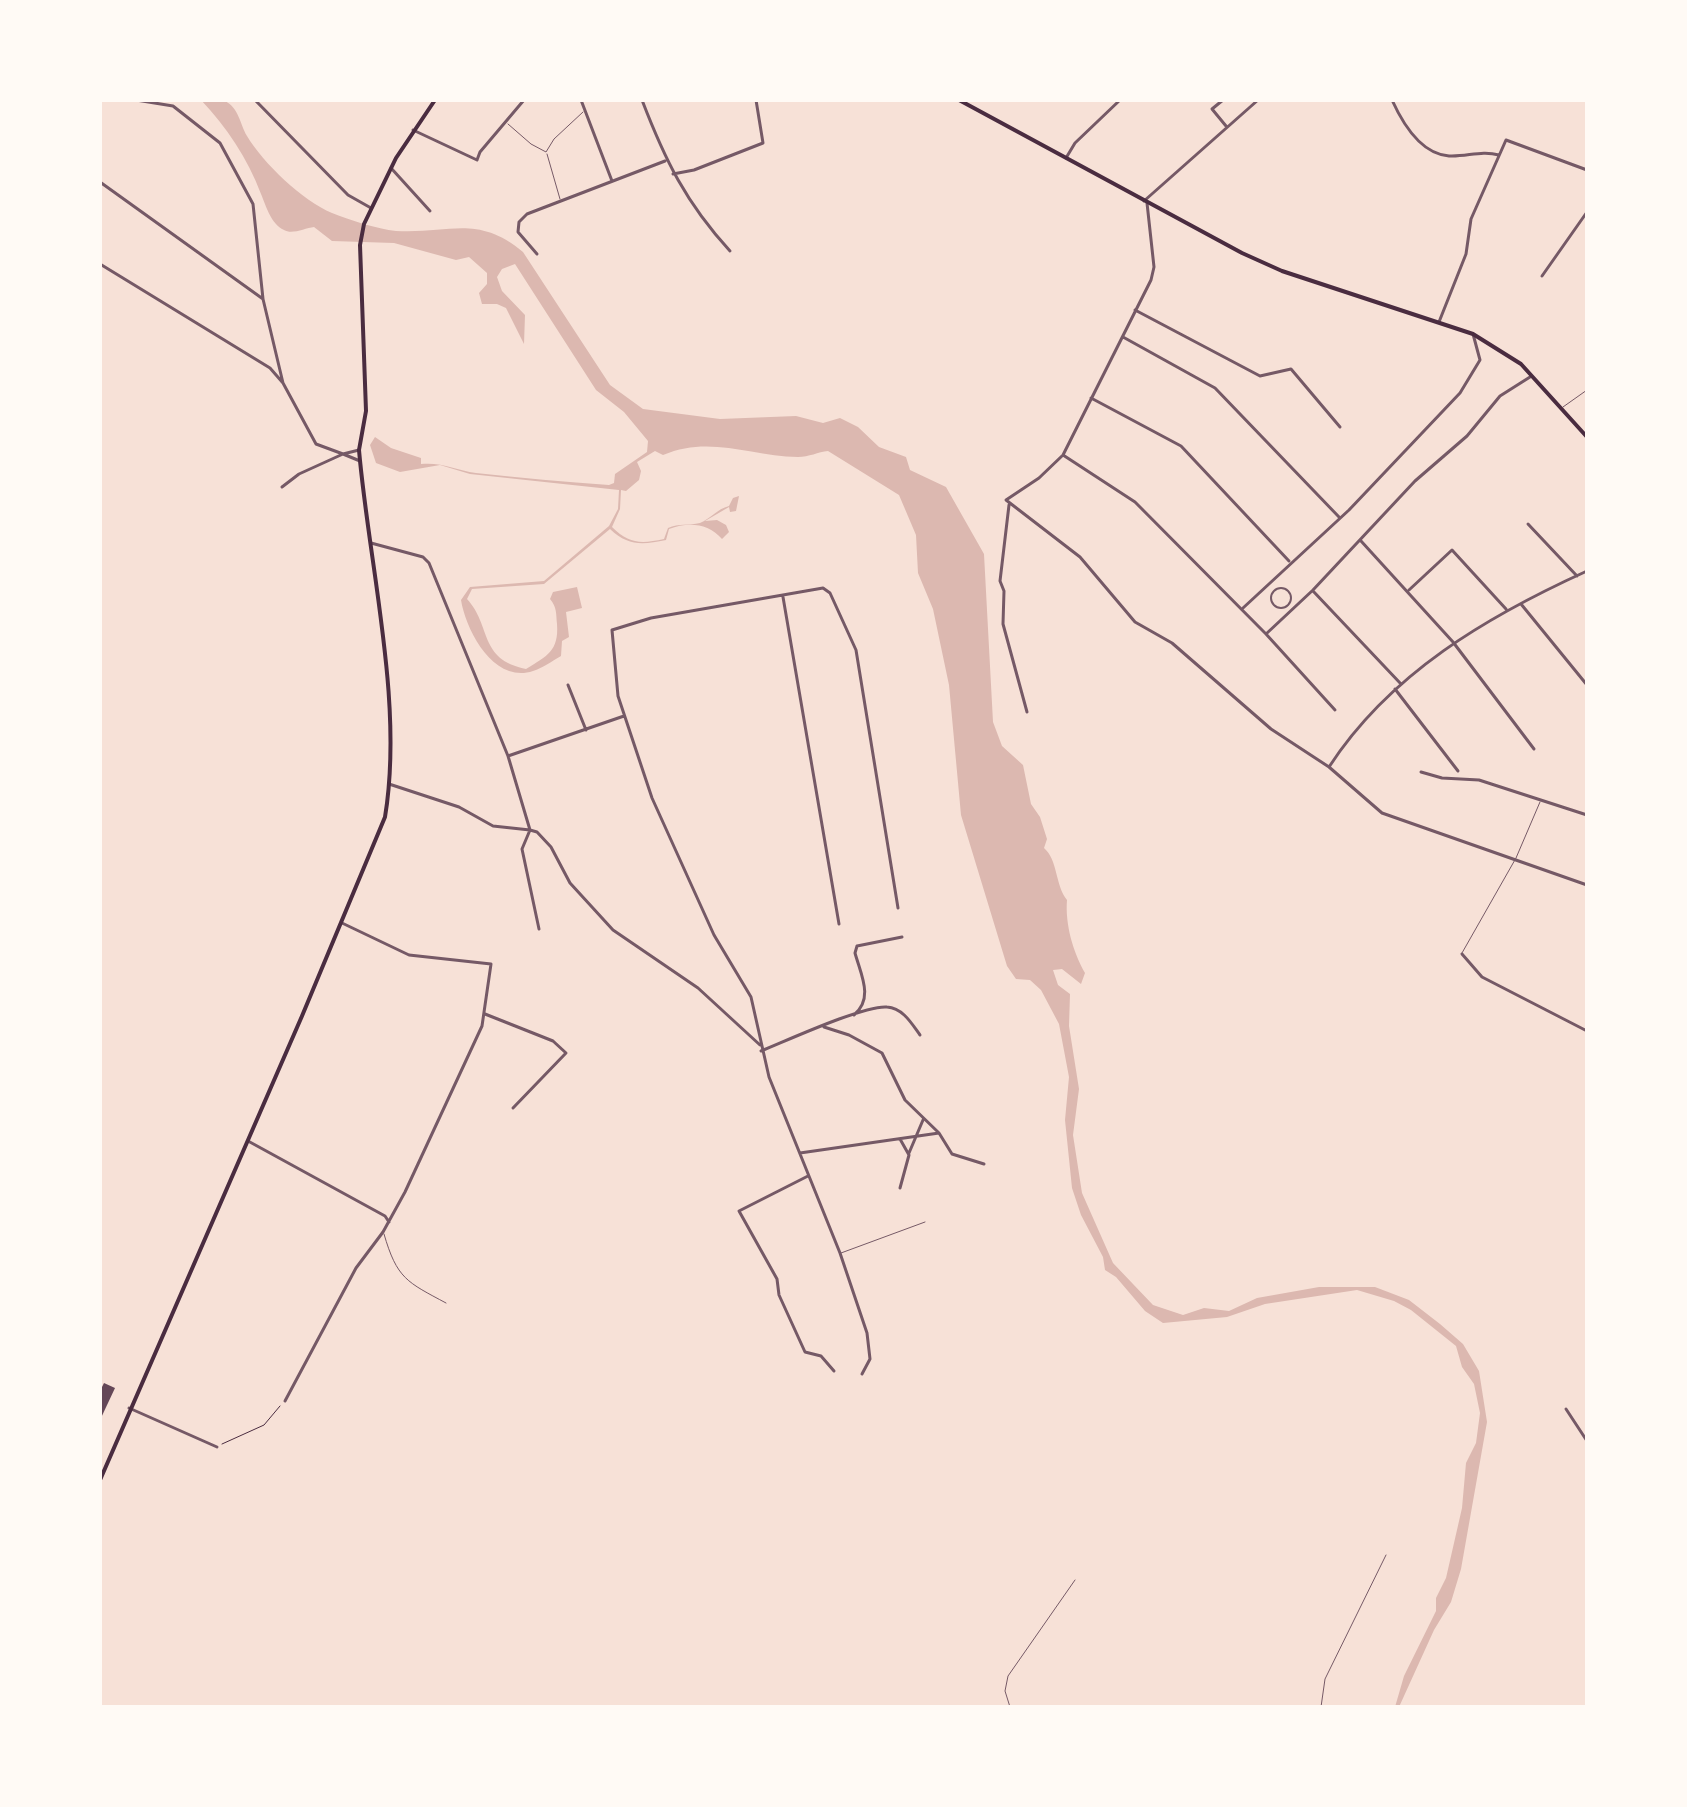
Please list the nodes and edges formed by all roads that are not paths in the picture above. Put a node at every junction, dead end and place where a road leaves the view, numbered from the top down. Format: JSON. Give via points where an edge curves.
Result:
{"nodes":[{"id":1,"x":136,"y":100,"type":"edge"},
{"id":2,"x":255,"y":100,"type":"edge"},
{"id":3,"x":435,"y":100,"type":"edge"},
{"id":4,"x":524,"y":100,"type":"edge"},
{"id":5,"x":581,"y":100,"type":"edge"},
{"id":6,"x":642,"y":100,"type":"edge"},
{"id":7,"x":756,"y":100,"type":"edge"},
{"id":8,"x":959,"y":100,"type":"edge"},
{"id":9,"x":1120,"y":100,"type":"edge"},
{"id":10,"x":1223,"y":100,"type":"edge"},
{"id":11,"x":1258,"y":100,"type":"edge"},
{"id":12,"x":1392,"y":100,"type":"edge"},
{"id":13,"x":584,"y":110,"type":"junction"},
{"id":14,"x":505,"y":122,"type":"junction"},
{"id":15,"x":1226,"y":126,"type":"junction"},
{"id":16,"x":413,"y":130,"type":"junction"},
{"id":17,"x":546,"y":152,"type":"junction"},
{"id":18,"x":1499,"y":155,"type":"junction"},
{"id":19,"x":1066,"y":158,"type":"junction"},
{"id":20,"x":665,"y":161,"type":"junction"},
{"id":21,"x":391,"y":168,"type":"junction"},
{"id":22,"x":1587,"y":170,"type":"edge"},
{"id":23,"x":672,"y":175,"type":"junction"},
{"id":24,"x":612,"y":181,"type":"junction"},
{"id":25,"x":100,"y":182,"type":"edge"},
{"id":26,"x":560,"y":202,"type":"junction"},
{"id":27,"x":1145,"y":202,"type":"junction"},
{"id":28,"x":371,"y":208,"type":"junction"},
{"id":29,"x":430,"y":211,"type":"dead end"},
{"id":30,"x":1587,"y":212,"type":"edge"},
{"id":31,"x":730,"y":251,"type":"dead end"},
{"id":32,"x":537,"y":254,"type":"dead end"},
{"id":33,"x":100,"y":264,"type":"edge"},
{"id":34,"x":1542,"y":276,"type":"dead end"},
{"id":35,"x":263,"y":299,"type":"junction"},
{"id":36,"x":1135,"y":310,"type":"junction"},
{"id":37,"x":1439,"y":322,"type":"junction"},
{"id":38,"x":1473,"y":334,"type":"junction"},
{"id":39,"x":1122,"y":336,"type":"junction"},
{"id":40,"x":1532,"y":376,"type":"junction"},
{"id":41,"x":283,"y":383,"type":"junction"},
{"id":42,"x":1587,"y":390,"type":"edge"},
{"id":43,"x":1091,"y":398,"type":"junction"},
{"id":44,"x":1561,"y":409,"type":"junction"},
{"id":45,"x":1340,"y":427,"type":"dead end"},
{"id":46,"x":1587,"y":437,"type":"edge"},
{"id":47,"x":359,"y":450,"type":"junction"},
{"id":48,"x":343,"y":454,"type":"junction"},
{"id":49,"x":1063,"y":455,"type":"junction"},
{"id":50,"x":360,"y":461,"type":"junction"},
{"id":51,"x":282,"y":487,"type":"dead end"},
{"id":52,"x":1008,"y":502,"type":"junction"},
{"id":53,"x":1339,"y":517,"type":"junction"},
{"id":54,"x":1528,"y":524,"type":"dead end"},
{"id":55,"x":1361,"y":541,"type":"junction"},
{"id":56,"x":371,"y":543,"type":"junction"},
{"id":57,"x":1289,"y":561,"type":"junction"},
{"id":58,"x":1587,"y":571,"type":"edge"},
{"id":59,"x":1577,"y":576,"type":"junction"},
{"id":60,"x":1313,"y":590,"type":"junction"},
{"id":61,"x":1409,"y":590,"type":"junction"},
{"id":62,"x":783,"y":596,"type":"junction"},
{"id":63,"x":1294,"y":597,"type":"joint"},
{"id":64,"x":1520,"y":603,"type":"junction"},
{"id":65,"x":1242,"y":609,"type":"junction"},
{"id":66,"x":1506,"y":609,"type":"junction"},
{"id":67,"x":1266,"y":634,"type":"junction"},
{"id":68,"x":1453,"y":642,"type":"junction"},
{"id":69,"x":1401,"y":684,"type":"junction"},
{"id":70,"x":568,"y":685,"type":"dead end"},
{"id":71,"x":1587,"y":685,"type":"edge"},
{"id":72,"x":1395,"y":689,"type":"junction"},
{"id":73,"x":1335,"y":710,"type":"dead end"},
{"id":74,"x":1027,"y":712,"type":"dead end"},
{"id":75,"x":624,"y":716,"type":"junction"},
{"id":76,"x":586,"y":730,"type":"junction"},
{"id":77,"x":1534,"y":749,"type":"dead end"},
{"id":78,"x":508,"y":756,"type":"junction"},
{"id":79,"x":1329,"y":767,"type":"junction"},
{"id":80,"x":1458,"y":771,"type":"dead end"},
{"id":81,"x":1421,"y":772,"type":"dead end"},
{"id":82,"x":389,"y":784,"type":"junction"},
{"id":83,"x":1541,"y":799,"type":"junction"},
{"id":84,"x":1587,"y":815,"type":"edge"},
{"id":85,"x":530,"y":830,"type":"junction"},
{"id":86,"x":1516,"y":858,"type":"junction"},
{"id":87,"x":1587,"y":885,"type":"edge"},
{"id":88,"x":898,"y":908,"type":"dead end"},
{"id":89,"x":342,"y":923,"type":"junction"},
{"id":90,"x":839,"y":924,"type":"dead end"},
{"id":91,"x":539,"y":929,"type":"dead end"},
{"id":92,"x":902,"y":937,"type":"dead end"},
{"id":93,"x":1462,"y":954,"type":"joint"},
{"id":94,"x":484,"y":1014,"type":"junction"},
{"id":95,"x":852,"y":1016,"type":"junction"},
{"id":96,"x":821,"y":1026,"type":"junction"},
{"id":97,"x":1587,"y":1031,"type":"edge"},
{"id":98,"x":920,"y":1035,"type":"dead end"},
{"id":99,"x":760,"y":1045,"type":"junction"},
{"id":100,"x":761,"y":1051,"type":"junction"},
{"id":101,"x":513,"y":1108,"type":"dead end"},
{"id":102,"x":923,"y":1120,"type":"junction"},
{"id":103,"x":939,"y":1133,"type":"junction"},
{"id":104,"x":900,"y":1139,"type":"junction"},
{"id":105,"x":913,"y":1139,"type":"junction"},
{"id":106,"x":248,"y":1141,"type":"junction"},
{"id":107,"x":800,"y":1153,"type":"junction"},
{"id":108,"x":909,"y":1155,"type":"junction"},
{"id":109,"x":984,"y":1164,"type":"dead end"},
{"id":110,"x":808,"y":1176,"type":"junction"},
{"id":111,"x":900,"y":1188,"type":"dead end"},
{"id":112,"x":389,"y":1222,"type":"junction"},
{"id":113,"x":925,"y":1222,"type":"dead end"},
{"id":114,"x":383,"y":1232,"type":"junction"},
{"id":115,"x":840,"y":1253,"type":"junction"},
{"id":116,"x":446,"y":1303,"type":"dead end"},
{"id":117,"x":834,"y":1371,"type":"dead end"},
{"id":118,"x":862,"y":1374,"type":"dead end"},
{"id":119,"x":285,"y":1401,"type":"road end"},
{"id":120,"x":129,"y":1408,"type":"junction"},
{"id":121,"x":1566,"y":1409,"type":"dead end"},
{"id":122,"x":1587,"y":1441,"type":"edge"},
{"id":123,"x":217,"y":1447,"type":"road end"},
{"id":124,"x":100,"y":1480,"type":"edge"},
{"id":125,"x":1386,"y":1555,"type":"dead end"},
{"id":126,"x":1075,"y":1580,"type":"dead end"},
{"id":127,"x":1010,"y":1707,"type":"edge"},
{"id":128,"x":1321,"y":1707,"type":"edge"}],
"edges":[{"from":1,"to":35,"type":"street","via":[[173,106],[220,143],[253,204]]},
{"from":2,"to":28,"type":"street","via":[[348,195]]},
{"from":3,"to":16,"type":"main road"},
{"from":4,"to":14,"type":"street"},
{"from":5,"to":13,"type":"street"},
{"from":6,"to":20,"type":"street"},
{"from":7,"to":23,"type":"street","via":[[763,143]]},
{"from":8,"to":19,"type":"main road"},
{"from":9,"to":19,"type":"street"},
{"from":10,"to":15,"type":"street","via":[[1212,109]]},
{"from":11,"to":15,"type":"street"},
{"from":12,"to":18,"type":"street","via":[[1403,127],[1430,148],[1447,156],[1484,151]]},
{"from":13,"to":17,"type":"lane"},
{"from":13,"to":24,"type":"street"},
{"from":14,"to":16,"type":"street","via":[[477,160]]},
{"from":14,"to":17,"type":"lane"},
{"from":15,"to":27,"type":"street"},
{"from":16,"to":21,"type":"main road"},
{"from":17,"to":26,"type":"lane"},
{"from":18,"to":22,"type":"street","via":[[1506,140]]},
{"from":18,"to":37,"type":"street","via":[[1471,219],[1466,254]]},
{"from":19,"to":27,"type":"main road"},
{"from":20,"to":23,"type":"street"},
{"from":20,"to":24,"type":"street"},
{"from":21,"to":28,"type":"main road"},
{"from":21,"to":29,"type":"street"},
{"from":23,"to":31,"type":"street"},
{"from":24,"to":26,"type":"street"},
{"from":25,"to":35,"type":"street"},
{"from":26,"to":32,"type":"street","via":[[519,222],[518,232]]},
{"from":27,"to":36,"type":"street","via":[[1154,267]]},
{"from":27,"to":37,"type":"main road","via":[[1282,271]]},
{"from":28,"to":47,"type":"main road","via":[[360,245],[366,411]]},
{"from":30,"to":34,"type":"street"},
{"from":33,"to":41,"type":"street","via":[[270,368]]},
{"from":35,"to":41,"type":"street"},
{"from":36,"to":39,"type":"street"},
{"from":36,"to":45,"type":"street","via":[[1260,376],[1291,369]]},
{"from":37,"to":38,"type":"main road"},
{"from":38,"to":40,"type":"main road"},
{"from":38,"to":53,"type":"street","via":[[1480,360],[1475,373]]},
{"from":39,"to":43,"type":"street"},
{"from":39,"to":53,"type":"street","via":[[1215,388]]},
{"from":40,"to":44,"type":"main road"},
{"from":40,"to":55,"type":"street","via":[[1500,396]]},
{"from":41,"to":48,"type":"street","via":[[316,444]]},
{"from":42,"to":44,"type":"lane"},
{"from":43,"to":49,"type":"street"},
{"from":43,"to":57,"type":"street","via":[[1181,446]]},
{"from":44,"to":46,"type":"main road"},
{"from":47,"to":48,"type":"street"},
{"from":47,"to":50,"type":"main road"},
{"from":48,"to":50,"type":"street"},
{"from":48,"to":51,"type":"street"},
{"from":49,"to":52,"type":"street"},
{"from":49,"to":65,"type":"street","via":[[1135,502]]},
{"from":50,"to":56,"type":"main road"},
{"from":52,"to":74,"type":"street","via":[[1000,581],[1003,624]]},
{"from":52,"to":79,"type":"street","via":[[1080,557],[1135,622],[1172,643],[1271,729]]},
{"from":53,"to":57,"type":"street"},
{"from":54,"to":59,"type":"street"},
{"from":55,"to":60,"type":"street"},
{"from":55,"to":61,"type":"street"},
{"from":56,"to":78,"type":"street","via":[[429,563]]},
{"from":56,"to":82,"type":"main road","via":[[387,698]]},
{"from":57,"to":65,"type":"street"},
{"from":58,"to":59,"type":"street"},
{"from":59,"to":64,"type":"street"},
{"from":60,"to":67,"type":"street"},
{"from":60,"to":69,"type":"street"},
{"from":61,"to":66,"type":"street","via":[[1452,550]]},
{"from":61,"to":68,"type":"street"},
{"from":62,"to":75,"type":"street","via":[[617,626],[610,636]]},
{"from":62,"to":88,"type":"street","via":[[823,588],[830,593],[856,650]]},
{"from":62,"to":90,"type":"street"},
{"from":63,"to":63,"type":"street","via":[[1283,585],[1268,598],[1279,610]]},
{"from":64,"to":66,"type":"street"},
{"from":64,"to":71,"type":"street"},
{"from":65,"to":67,"type":"street"},
{"from":66,"to":68,"type":"street"},
{"from":67,"to":73,"type":"street"},
{"from":68,"to":69,"type":"street"},
{"from":68,"to":77,"type":"street"},
{"from":69,"to":72,"type":"street"},
{"from":70,"to":76,"type":"street"},
{"from":72,"to":79,"type":"street"},
{"from":72,"to":80,"type":"street"},
{"from":75,"to":76,"type":"street"},
{"from":75,"to":99,"type":"street","via":[[652,798],[714,935],[751,997]]},
{"from":76,"to":78,"type":"street"},
{"from":78,"to":85,"type":"street"},
{"from":79,"to":86,"type":"street","via":[[1382,813]]},
{"from":81,"to":83,"type":"street","via":[[1479,780]]},
{"from":82,"to":85,"type":"street","via":[[459,807],[493,826]]},
{"from":82,"to":89,"type":"main road","via":[[381,829]]},
{"from":83,"to":84,"type":"street"},
{"from":83,"to":86,"type":"lane"},
{"from":85,"to":91,"type":"street","via":[[522,849]]},
{"from":85,"to":99,"type":"street","via":[[551,847],[570,883],[613,930],[698,988]]},
{"from":86,"to":87,"type":"street"},
{"from":86,"to":93,"type":"lane"},
{"from":89,"to":94,"type":"street","via":[[409,955],[491,964]]},
{"from":89,"to":106,"type":"main road"},
{"from":92,"to":95,"type":"street","via":[[857,946],[866,997]]},
{"from":93,"to":97,"type":"street","via":[[1482,977]]},
{"from":94,"to":101,"type":"street","via":[[553,1041],[566,1053]]},
{"from":94,"to":112,"type":"street"},
{"from":95,"to":96,"type":"street"},
{"from":95,"to":98,"type":"street","via":[[887,1006],[901,1012]]},
{"from":96,"to":100,"type":"street"},
{"from":96,"to":102,"type":"street","via":[[882,1053],[905,1100]]},
{"from":99,"to":100,"type":"street"},
{"from":100,"to":107,"type":"street"},
{"from":102,"to":103,"type":"street"},
{"from":102,"to":105,"type":"street"},
{"from":103,"to":105,"type":"street"},
{"from":103,"to":109,"type":"street","via":[[952,1154]]},
{"from":104,"to":105,"type":"street"},
{"from":104,"to":107,"type":"street"},
{"from":104,"to":108,"type":"street"},
{"from":105,"to":108,"type":"street"},
{"from":106,"to":112,"type":"street"},
{"from":106,"to":120,"type":"main road"},
{"from":107,"to":110,"type":"street"},
{"from":108,"to":111,"type":"street"},
{"from":110,"to":115,"type":"street"},
{"from":110,"to":117,"type":"street","via":[[739,1211],[777,1279],[805,1352],[821,1356]]},
{"from":112,"to":114,"type":"street"},
{"from":113,"to":115,"type":"lane"},
{"from":114,"to":116,"type":"lane","via":[[407,1283]]},
{"from":114,"to":119,"type":"street","via":[[356,1268]]},
{"from":115,"to":118,"type":"street","via":[[867,1333],[870,1359]]},
{"from":120,"to":123,"type":"street"},
{"from":120,"to":124,"type":"main road"},
{"from":121,"to":122,"type":"street"},
{"from":125,"to":128,"type":"lane","via":[[1325,1679]]},
{"from":126,"to":127,"type":"lane","via":[[1008,1676]]}]}
